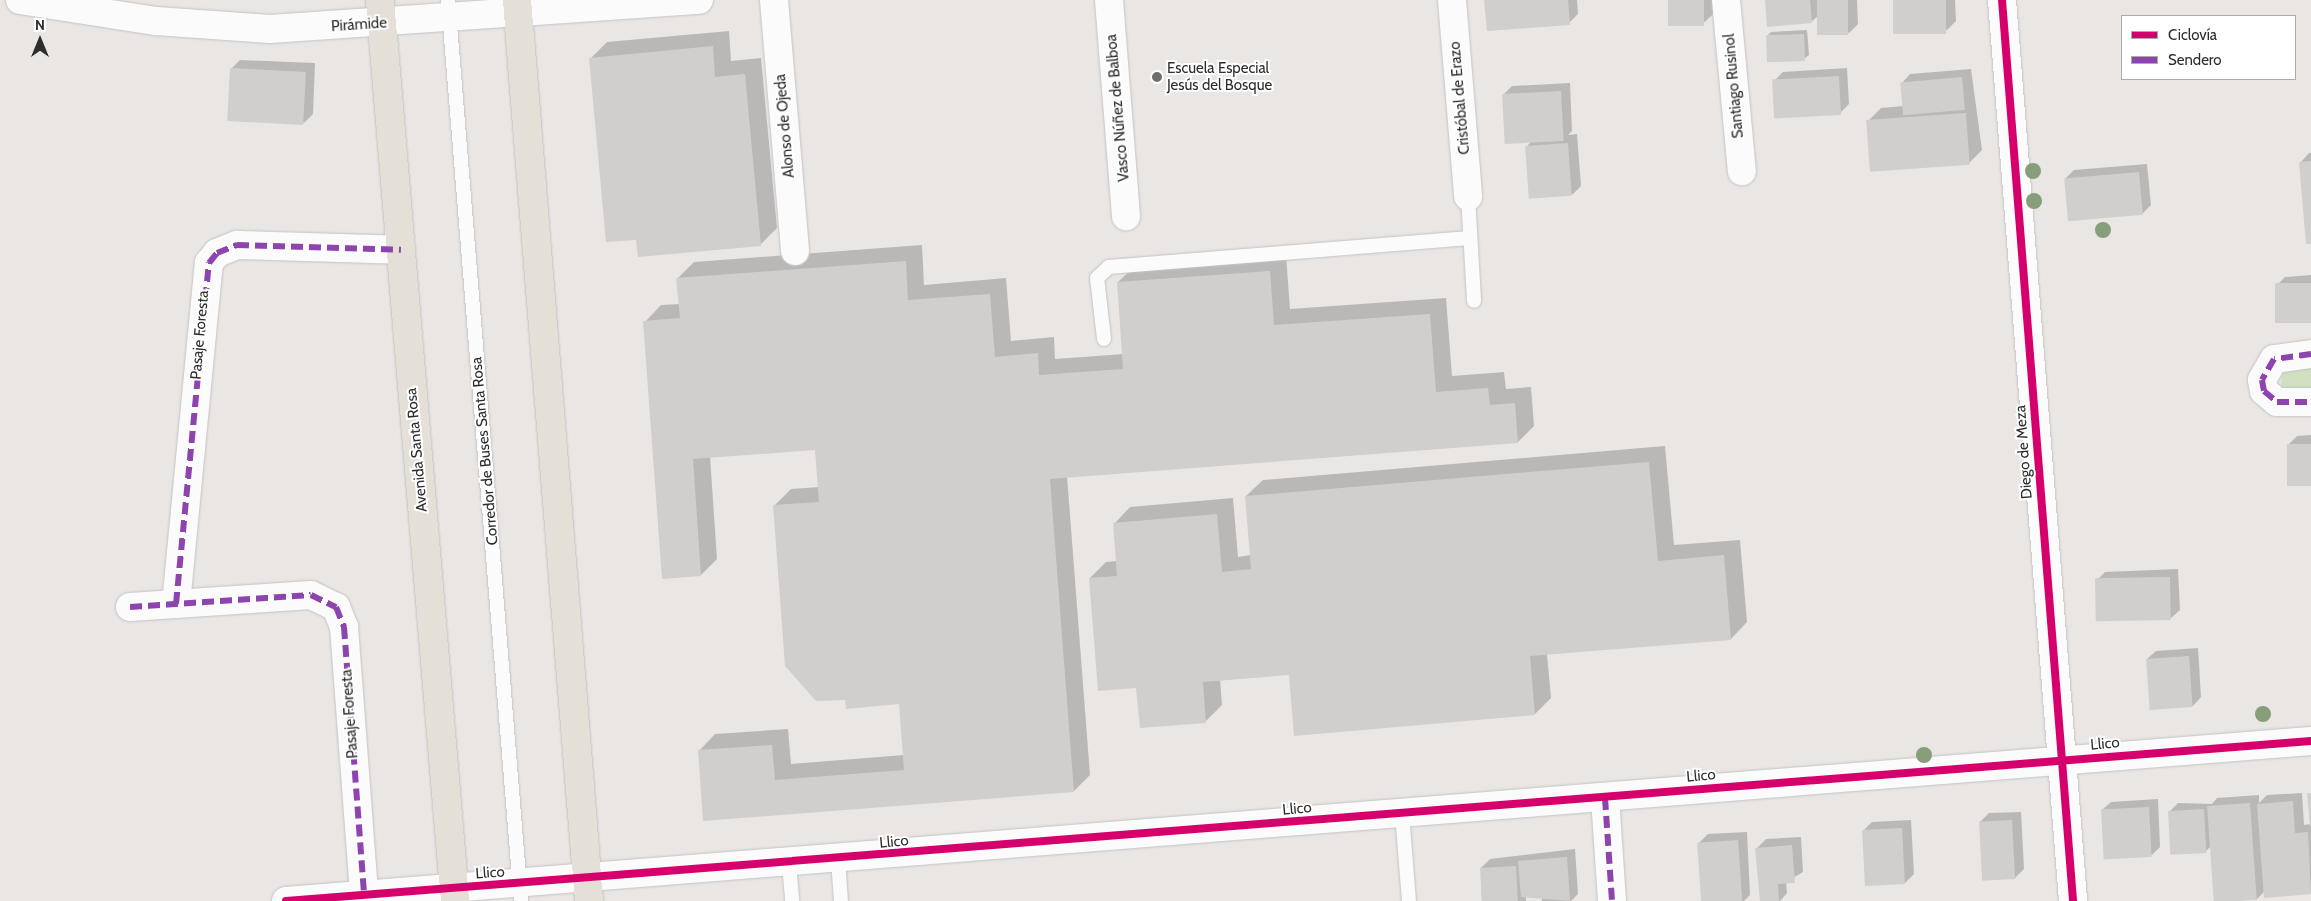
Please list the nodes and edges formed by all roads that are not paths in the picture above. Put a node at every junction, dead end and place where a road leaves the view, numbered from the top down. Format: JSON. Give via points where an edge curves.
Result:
{"nodes":[{"id":1,"x":20,"y":0,"type":"edge"},
{"id":2,"x":699,"y":0,"type":"edge"},
{"id":3,"x":774,"y":0,"type":"edge"},
{"id":4,"x":1109,"y":0,"type":"edge"},
{"id":5,"x":1452,"y":0,"type":"edge"},
{"id":6,"x":1726,"y":0,"type":"edge"},
{"id":7,"x":2002,"y":0,"type":"edge"},
{"id":8,"x":518,"y":7,"type":"edge"},
{"id":9,"x":449,"y":9,"type":"edge"},
{"id":10,"x":381,"y":12,"type":"edge"},
{"id":11,"x":1742,"y":172,"type":"dead end"},
{"id":12,"x":1468,"y":196,"type":"joint"},
{"id":13,"x":1126,"y":216,"type":"dead end"},
{"id":14,"x":1469,"y":238,"type":"junction"},
{"id":15,"x":401,"y":250,"type":"junction"},
{"id":16,"x":795,"y":251,"type":"dead end"},
{"id":17,"x":1474,"y":301,"type":"dead end"},
{"id":18,"x":1104,"y":339,"type":"dead end"},
{"id":19,"x":2311,"y":354,"type":"edge"},
{"id":20,"x":2311,"y":402,"type":"edge"},
{"id":21,"x":176,"y":604,"type":"junction"},
{"id":22,"x":130,"y":607,"type":"dead end"},
{"id":23,"x":2311,"y":741,"type":"edge"},
{"id":24,"x":2062,"y":761,"type":"junction"},
{"id":25,"x":1604,"y":798,"type":"junction"},
{"id":26,"x":1402,"y":814,"type":"junction"},
{"id":27,"x":838,"y":860,"type":"junction"},
{"id":28,"x":788,"y":864,"type":"junction"},
{"id":29,"x":588,"y":890,"type":"edge"},
{"id":30,"x":521,"y":893,"type":"edge"},
{"id":31,"x":454,"y":895,"type":"edge"},
{"id":32,"x":364,"y":896,"type":"junction"},
{"id":33,"x":286,"y":901,"type":"edge"},
{"id":34,"x":792,"y":901,"type":"edge"},
{"id":35,"x":841,"y":901,"type":"edge"},
{"id":36,"x":1408,"y":901,"type":"edge"},
{"id":37,"x":1612,"y":901,"type":"edge"},
{"id":38,"x":2073,"y":901,"type":"edge"}],
"edges":[{"from":1,"to":10,"type":"street","name":"Pirámide","via":[[216,27]]},
{"from":2,"to":8,"type":"street","name":"Pirámide"},
{"from":3,"to":16,"type":"street","name":"Alonso de Ojeda"},
{"from":4,"to":13,"type":"street","name":"Vasco Núñez de Balboa"},
{"from":5,"to":12,"type":"street","name":"Cristóbal de Erazo"},
{"from":6,"to":11,"type":"street","name":"Santiago Rusinol"},
{"from":7,"to":24,"type":"street","name":"Diego de Meza"},
{"from":8,"to":9,"type":"street","name":"Pirámide"},
{"from":8,"to":29,"type":"main road"},
{"from":9,"to":10,"type":"street","name":"Pirámide"},
{"from":9,"to":30,"type":"lane","name":"Corredor de Buses Santa Rosa"},
{"from":10,"to":15,"type":"main road","name":"Avenida Santa Rosa"},
{"from":12,"to":14,"type":"lane"},
{"from":14,"to":17,"type":"lane"},
{"from":14,"to":18,"type":"lane","via":[[1109,267],[1098,278]]},
{"from":15,"to":21,"type":"street","name":"Pasaje Foresta","via":[[237,245],[217,253],[209,263]]},
{"from":15,"to":31,"type":"main road","name":"Avenida Santa Rosa"},
{"from":19,"to":20,"type":"street","via":[[2274,359],[2262,380],[2264,391],[2277,402]]},
{"from":21,"to":22,"type":"street","name":"Pasaje Foresta"},
{"from":21,"to":32,"type":"street","name":"Pasaje Foresta","via":[[311,595],[336,607],[344,628]]},
{"from":23,"to":24,"type":"street","name":"Llico"},
{"from":24,"to":25,"type":"street","name":"Llico"},
{"from":24,"to":38,"type":"street","name":"Diego de Meza"},
{"from":25,"to":26,"type":"street","name":"Llico"},
{"from":25,"to":37,"type":"street"},
{"from":26,"to":27,"type":"street","name":"Llico"},
{"from":26,"to":36,"type":"lane"},
{"from":27,"to":28,"type":"street","name":"Llico"},
{"from":27,"to":35,"type":"lane"},
{"from":28,"to":29,"type":"street","name":"Llico"},
{"from":28,"to":34,"type":"lane"},
{"from":29,"to":30,"type":"street","name":"Llico"},
{"from":30,"to":31,"type":"street","name":"Llico"},
{"from":31,"to":32,"type":"street","name":"Llico"},
{"from":32,"to":33,"type":"street","name":"Llico"}]}
